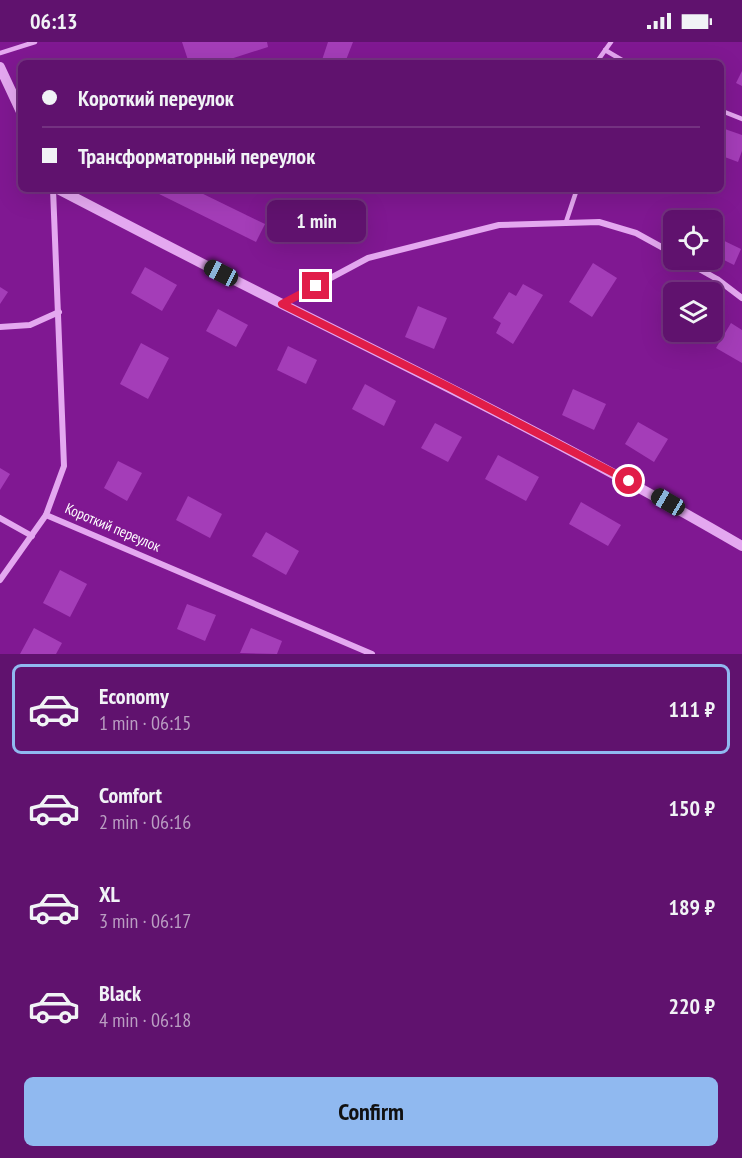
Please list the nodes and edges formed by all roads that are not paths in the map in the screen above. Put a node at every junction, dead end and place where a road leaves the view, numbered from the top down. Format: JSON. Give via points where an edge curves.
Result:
{"nodes":[{"id":1,"x":35,"y":42,"type":"edge"},
{"id":2,"x":611,"y":42,"type":"edge"},
{"id":3,"x":605,"y":50,"type":"junction"},
{"id":4,"x":0,"y":53,"type":"edge"},
{"id":5,"x":598,"y":60,"type":"edge"},
{"id":6,"x":622,"y":60,"type":"edge"},
{"id":7,"x":0,"y":67,"type":"edge"},
{"id":8,"x":18,"y":105,"type":"edge"},
{"id":9,"x":724,"y":112,"type":"edge"},
{"id":10,"x":742,"y":119,"type":"edge"},
{"id":11,"x":52,"y":192,"type":"edge"},
{"id":12,"x":64,"y":192,"type":"edge"},
{"id":13,"x":576,"y":192,"type":"edge"},
{"id":14,"x":566,"y":222,"type":"junction"},
{"id":15,"x":663,"y":248,"type":"edge"},
{"id":16,"x":701,"y":270,"type":"edge"},
{"id":17,"x":742,"y":298,"type":"edge"},
{"id":18,"x":282,"y":304,"type":"junction"},
{"id":19,"x":59,"y":312,"type":"junction"},
{"id":20,"x":0,"y":327,"type":"edge"},
{"id":21,"x":46,"y":515,"type":"junction"},
{"id":22,"x":0,"y":518,"type":"edge"},
{"id":23,"x":32,"y":536,"type":"junction"},
{"id":24,"x":742,"y":546,"type":"edge"},
{"id":25,"x":0,"y":580,"type":"edge"},
{"id":26,"x":372,"y":654,"type":"edge"}],
"edges":[{"from":1,"to":4,"type":"lane"},
{"from":2,"to":3,"type":"lane"},
{"from":3,"to":5,"type":"lane"},
{"from":3,"to":6,"type":"lane"},
{"from":7,"to":8,"type":"street"},
{"from":9,"to":10,"type":"lane"},
{"from":11,"to":19,"type":"street","name":"Короткий переулок"},
{"from":12,"to":18,"type":"street"},
{"from":13,"to":14,"type":"lane"},
{"from":14,"to":15,"type":"street","via":[[599,222],[636,233]]},
{"from":14,"to":18,"type":"street","via":[[499,225],[368,258]]},
{"from":16,"to":17,"type":"street"},
{"from":18,"to":24,"type":"street","via":[[639,486]]},
{"from":19,"to":20,"type":"street","via":[[30,325]]},
{"from":19,"to":21,"type":"street","name":"Короткий переулок","via":[[64,466]]},
{"from":21,"to":23,"type":"street"},
{"from":21,"to":26,"type":"street","name":"Короткий переулок"},
{"from":22,"to":23,"type":"street"},
{"from":23,"to":25,"type":"street"}]}
